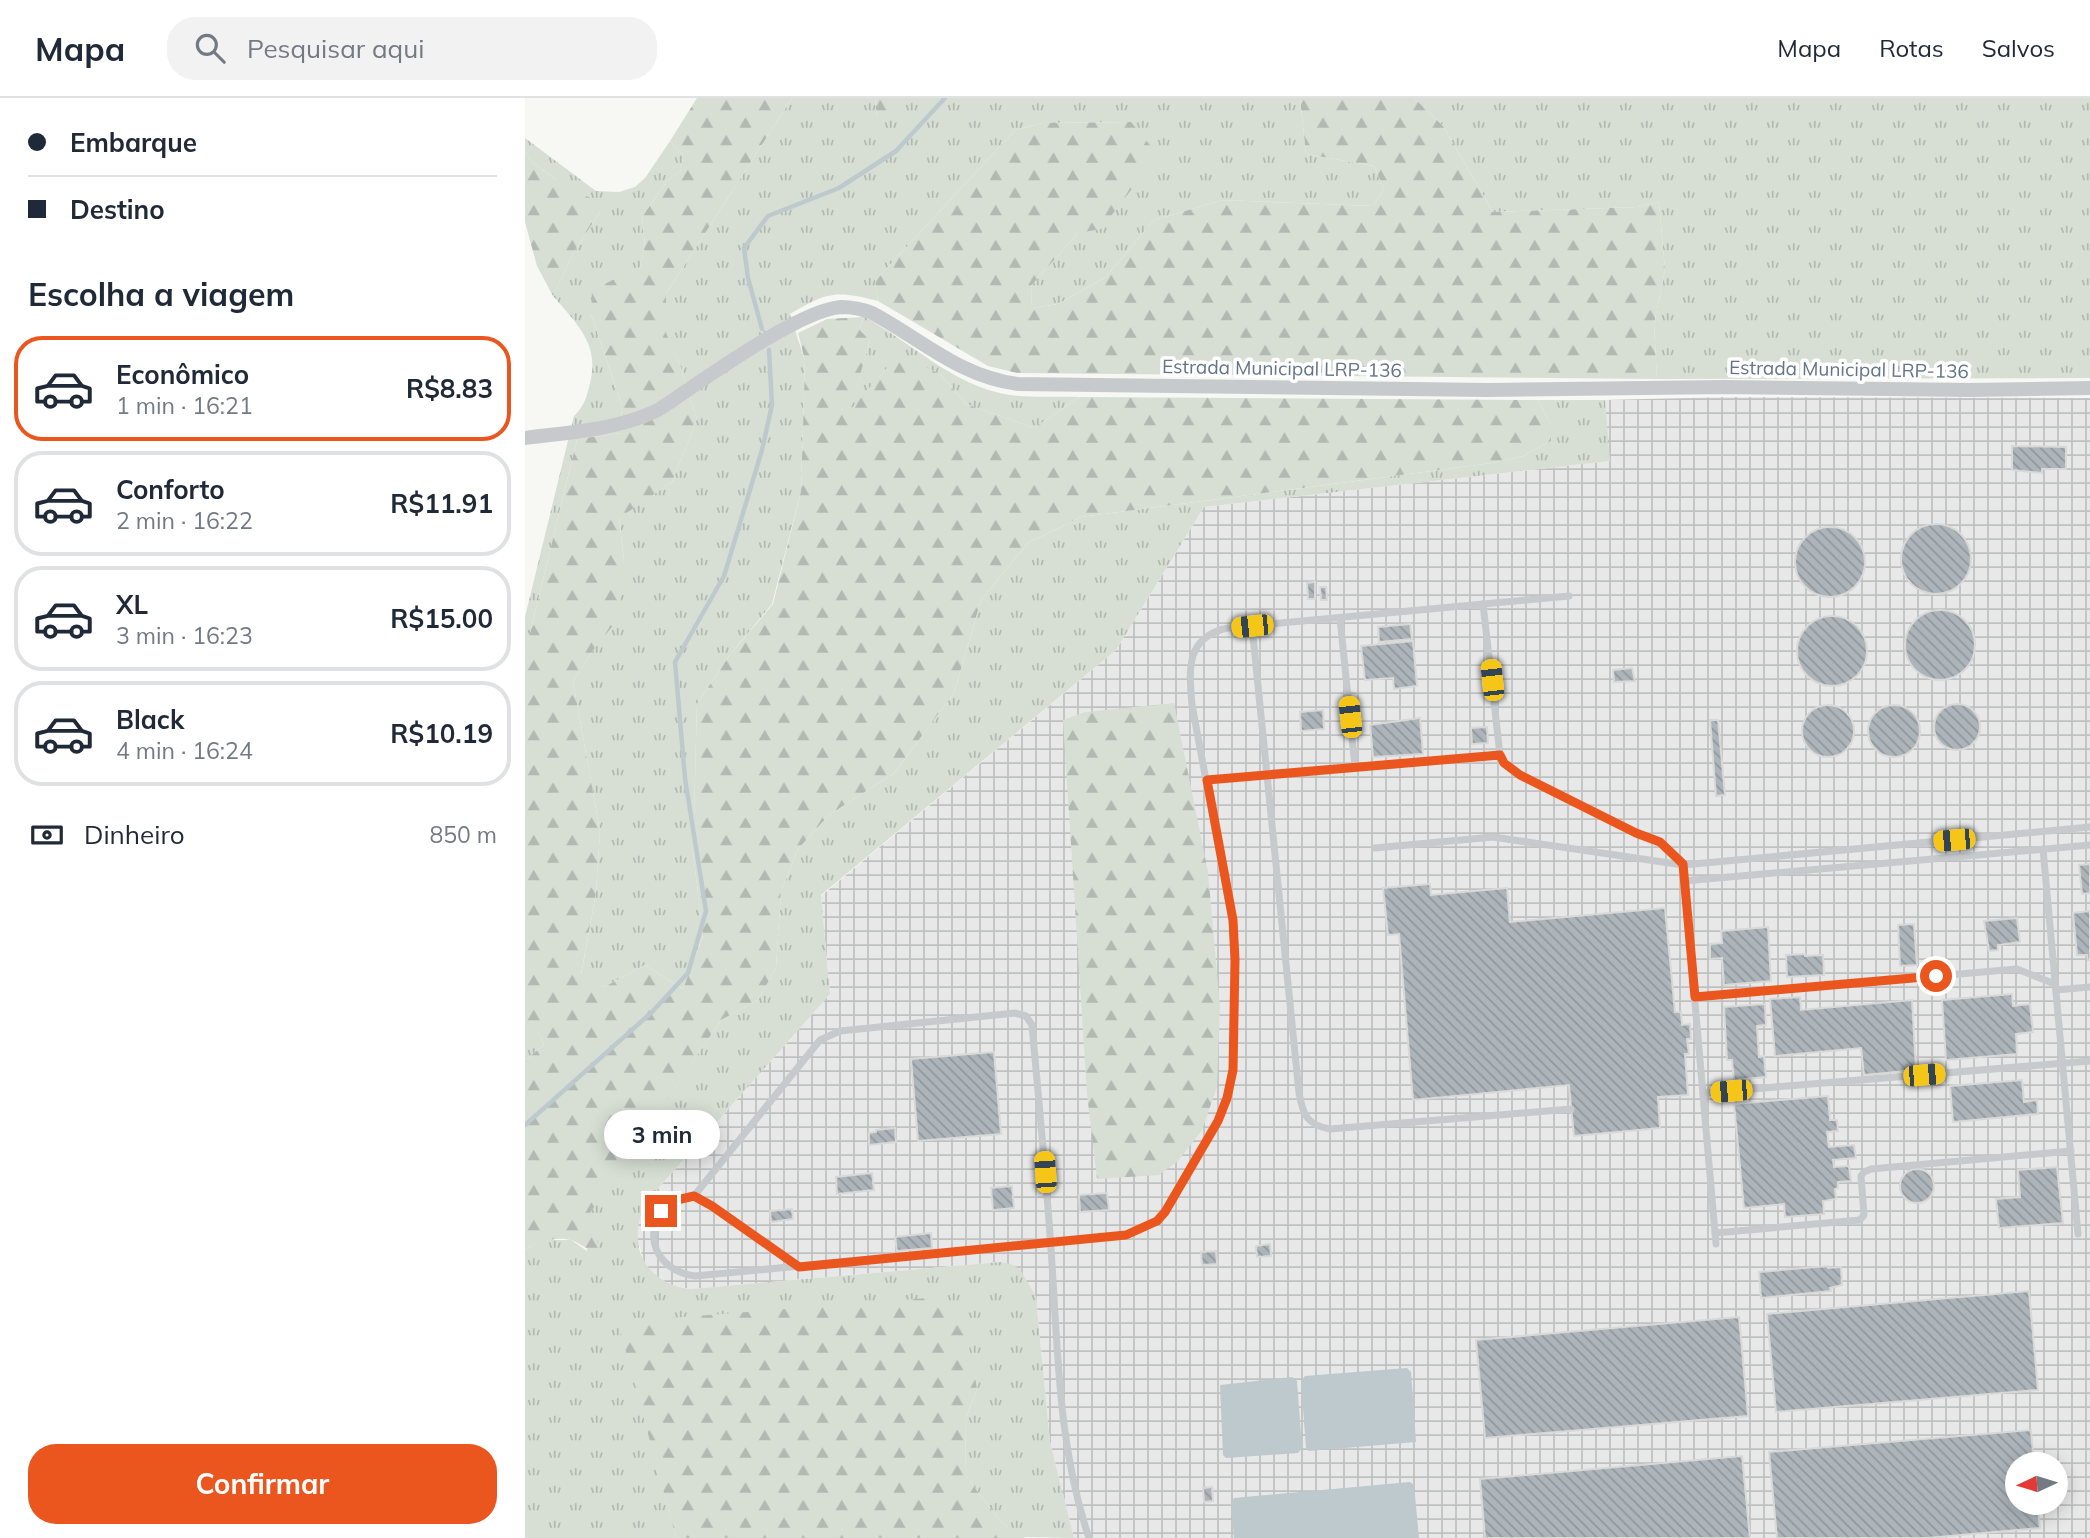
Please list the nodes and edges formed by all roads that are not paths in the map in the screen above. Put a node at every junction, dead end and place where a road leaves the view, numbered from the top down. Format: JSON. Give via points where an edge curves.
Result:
{"nodes":[{"id":1,"x":2090,"y":388,"type":"edge"},
{"id":2,"x":525,"y":438,"type":"edge"},
{"id":3,"x":1569,"y":596,"type":"dead end"},
{"id":4,"x":1483,"y":604,"type":"junction"},
{"id":5,"x":1340,"y":618,"type":"junction"},
{"id":6,"x":1252,"y":626,"type":"junction"},
{"id":7,"x":1500,"y":755,"type":"junction"},
{"id":8,"x":1355,"y":767,"type":"junction"},
{"id":9,"x":1267,"y":775,"type":"junction"},
{"id":10,"x":1207,"y":780,"type":"junction"},
{"id":11,"x":2090,"y":827,"type":"edge"},
{"id":12,"x":2090,"y":845,"type":"edge"},
{"id":13,"x":1375,"y":848,"type":"dead end"},
{"id":14,"x":2043,"y":849,"type":"junction"},
{"id":15,"x":1683,"y":864,"type":"junction"},
{"id":16,"x":1684,"y":881,"type":"junction"},
{"id":17,"x":2056,"y":987,"type":"junction"},
{"id":18,"x":2090,"y":987,"type":"edge"},
{"id":19,"x":1695,"y":997,"type":"junction"},
{"id":20,"x":2090,"y":1061,"type":"edge"},
{"id":21,"x":2063,"y":1064,"type":"junction"},
{"id":22,"x":1703,"y":1093,"type":"junction"},
{"id":23,"x":1571,"y":1109,"type":"dead end"},
{"id":24,"x":2071,"y":1151,"type":"junction"},
{"id":25,"x":694,"y":1196,"type":"junction"},
{"id":26,"x":1715,"y":1233,"type":"junction"},
{"id":27,"x":2078,"y":1234,"type":"dead end"},
{"id":28,"x":1051,"y":1241,"type":"junction"},
{"id":29,"x":1716,"y":1244,"type":"dead end"},
{"id":30,"x":799,"y":1267,"type":"junction"},
{"id":31,"x":1089,"y":1538,"type":"edge"}],
"edges":[{"from":1,"to":2,"type":"street","name":"Estrada Municipal LRP-136","via":[[1488,390],[1018,384],[977,375],[872,313],[840,307],[788,327],[641,418],[606,428]]},
{"from":3,"to":4,"type":"lane"},
{"from":4,"to":5,"type":"lane"},
{"from":4,"to":7,"type":"lane"},
{"from":5,"to":6,"type":"lane"},
{"from":5,"to":8,"type":"lane"},
{"from":6,"to":9,"type":"lane"},
{"from":6,"to":10,"type":"lane","via":[[1211,632],[1195,648],[1190,684]]},
{"from":7,"to":8,"type":"lane"},
{"from":7,"to":15,"type":"lane","via":[[1520,775],[1660,842]]},
{"from":8,"to":9,"type":"lane"},
{"from":9,"to":10,"type":"lane"},
{"from":9,"to":23,"type":"lane","via":[[1299,1093],[1310,1121],[1330,1129]]},
{"from":10,"to":28,"type":"lane","via":[[1234,936],[1233,1070],[1227,1098],[1210,1136],[1157,1221],[1126,1235]]},
{"from":11,"to":15,"type":"lane"},
{"from":12,"to":14,"type":"lane"},
{"from":13,"to":15,"type":"lane","via":[[1493,837]]},
{"from":14,"to":16,"type":"lane"},
{"from":14,"to":17,"type":"lane"},
{"from":15,"to":16,"type":"lane"},
{"from":16,"to":19,"type":"lane"},
{"from":17,"to":18,"type":"lane"},
{"from":17,"to":19,"type":"lane","via":[[2017,969]]},
{"from":17,"to":21,"type":"lane"},
{"from":19,"to":22,"type":"lane"},
{"from":20,"to":21,"type":"lane"},
{"from":21,"to":22,"type":"lane"},
{"from":21,"to":24,"type":"lane"},
{"from":22,"to":26,"type":"lane"},
{"from":24,"to":26,"type":"lane","via":[[1871,1170],[1861,1177],[1864,1213],[1860,1220]]},
{"from":24,"to":27,"type":"lane"},
{"from":25,"to":28,"type":"lane","via":[[820,1040],[840,1031],[1015,1013],[1026,1016],[1032,1025]]},
{"from":25,"to":30,"type":"lane"},
{"from":25,"to":30,"type":"lane","via":[[668,1205],[657,1220],[655,1244],[668,1267],[695,1276]]},
{"from":26,"to":29,"type":"lane"},
{"from":28,"to":30,"type":"lane"},
{"from":28,"to":31,"type":"lane","via":[[1063,1426],[1070,1473]]}]}
